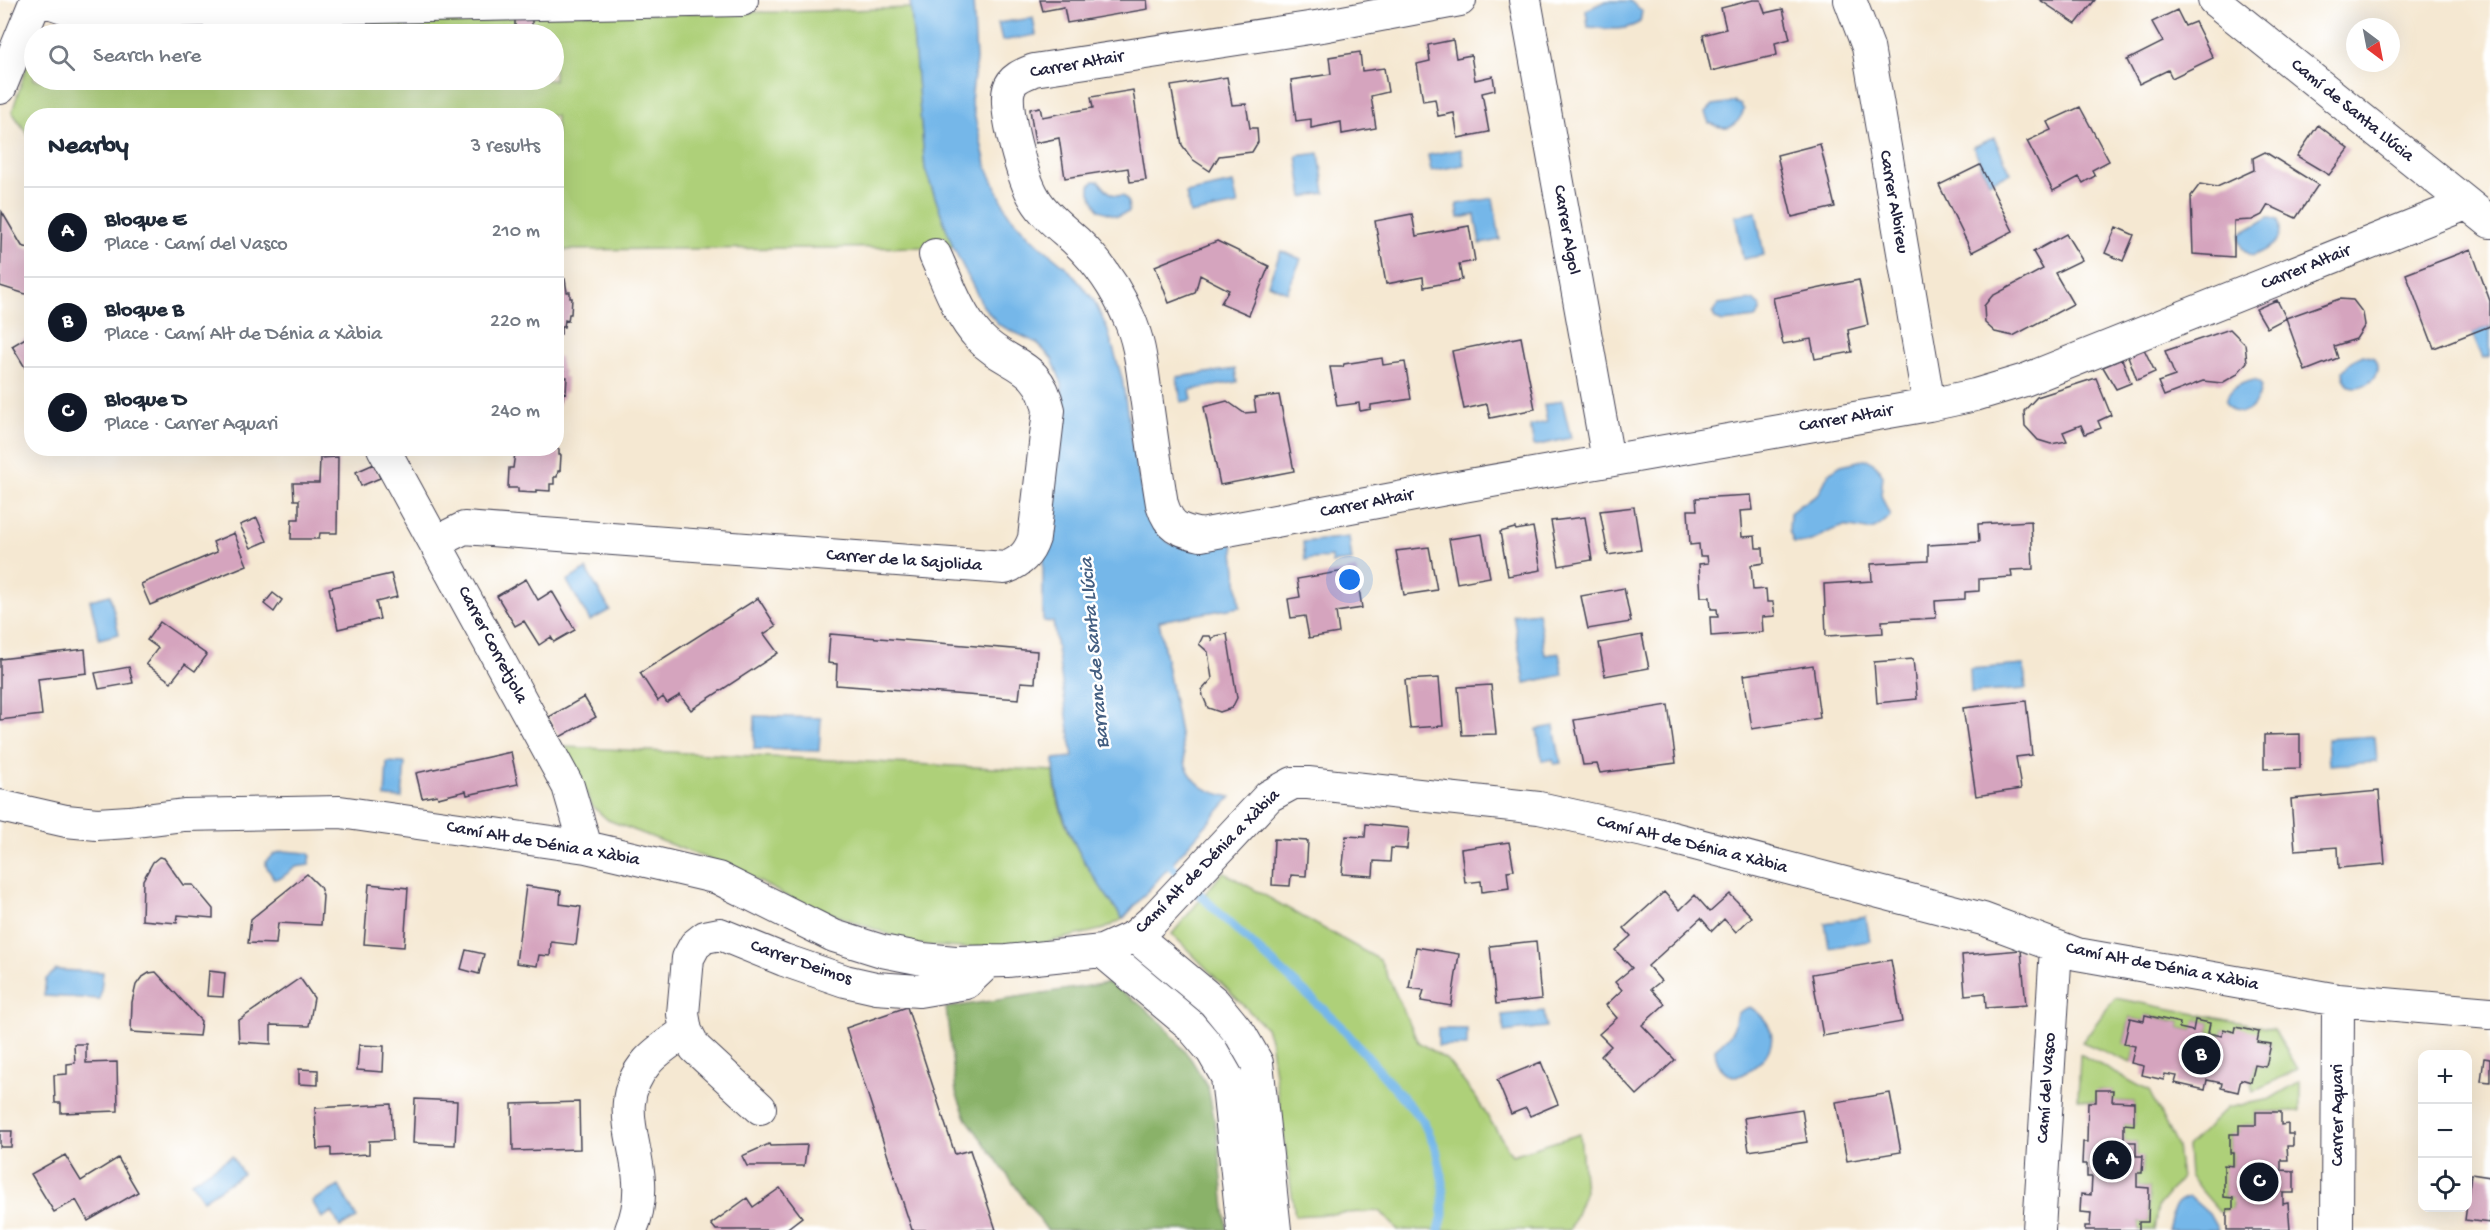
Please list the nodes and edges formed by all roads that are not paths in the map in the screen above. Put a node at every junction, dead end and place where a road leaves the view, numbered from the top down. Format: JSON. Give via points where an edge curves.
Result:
{"nodes":[{"id":1,"x":36,"y":0,"type":"edge"},
{"id":2,"x":43,"y":0,"type":"edge"},
{"id":3,"x":742,"y":0,"type":"edge"},
{"id":4,"x":1460,"y":0,"type":"edge"},
{"id":5,"x":1525,"y":0,"type":"edge"},
{"id":6,"x":1850,"y":0,"type":"edge"},
{"id":7,"x":2214,"y":0,"type":"edge"},
{"id":8,"x":26,"y":24,"type":"edge"},
{"id":9,"x":24,"y":29,"type":"edge"},
{"id":10,"x":0,"y":88,"type":"edge"},
{"id":11,"x":2478,"y":213,"type":"edge"},
{"id":12,"x":935,"y":255,"type":"dead end"},
{"id":13,"x":1929,"y":405,"type":"junction"},
{"id":14,"x":388,"y":456,"type":"edge"},
{"id":15,"x":1608,"y":460,"type":"junction"},
{"id":16,"x":436,"y":542,"type":"junction"},
{"id":17,"x":0,"y":806,"type":"edge"},
{"id":18,"x":586,"y":847,"type":"junction"},
{"id":19,"x":1144,"y":928,"type":"junction"},
{"id":20,"x":2056,"y":947,"type":"junction"},
{"id":21,"x":1102,"y":951,"type":"junction"},
{"id":22,"x":989,"y":961,"type":"junction"},
{"id":23,"x":2338,"y":1000,"type":"junction"},
{"id":24,"x":2490,"y":1013,"type":"edge"},
{"id":25,"x":686,"y":1031,"type":"junction"},
{"id":26,"x":760,"y":1108,"type":"dead end"},
{"id":27,"x":631,"y":1230,"type":"edge"},
{"id":28,"x":1243,"y":1230,"type":"edge"},
{"id":29,"x":1275,"y":1230,"type":"edge"},
{"id":30,"x":2039,"y":1230,"type":"edge"},
{"id":31,"x":2337,"y":1230,"type":"edge"}],
"edges":[{"from":1,"to":8,"type":"street"},
{"from":2,"to":3,"type":"street","via":[[72,10],[122,12]]},
{"from":4,"to":15,"type":"street","name":"Carrer Altair","via":[[1022,74],[1009,87],[1008,96],[1022,171],[1035,200],[1090,256],[1129,316],[1138,343],[1162,504],[1166,518],[1176,528],[1201,535]]},
{"from":5,"to":15,"type":"street","name":"Carrer Algol"},
{"from":6,"to":13,"type":"street","name":"Carrer Albireu","via":[[1868,47]]},
{"from":7,"to":11,"type":"street","name":"Camí de Santa Llúcia"},
{"from":9,"to":10,"type":"street"},
{"from":11,"to":13,"type":"street","name":"Carrer Altair","via":[[2025,380]]},
{"from":12,"to":16,"type":"street","name":"Carrer de la Sajolida","via":[[973,330],[997,352],[1022,364],[1046,395],[1049,410],[1034,538],[1030,549],[1015,564],[1005,568],[464,528]]},
{"from":13,"to":15,"type":"street","name":"Carrer Altair"},
{"from":14,"to":16,"type":"street","name":"Carrer Corretjola"},
{"from":16,"to":18,"type":"street","name":"Carrer Corretjola","via":[[568,786]]},
{"from":17,"to":18,"type":"street","name":"Camí Alt de Dénia a Xàbia","via":[[97,824],[184,815],[340,812]]},
{"from":18,"to":22,"type":"street","name":"Camí Alt de Dénia a Xàbia","via":[[718,878],[834,936],[882,951],[934,960]]},
{"from":19,"to":20,"type":"street","name":"Camí Alt de Dénia a Xàbia","via":[[1269,796],[1293,783],[1308,783],[1539,808],[1653,833],[1983,919]]},
{"from":19,"to":21,"type":"street","name":"Camí Alt de Dénia a Xàbia"},
{"from":19,"to":29,"type":"street","via":[[1214,1002],[1241,1035],[1257,1063]]},
{"from":20,"to":23,"type":"street","name":"Camí Alt de Dénia a Xàbia","via":[[2077,954]]},
{"from":20,"to":30,"type":"street","name":"Camí del Vasco"},
{"from":21,"to":22,"type":"street","name":"Camí Alt de Dénia a Xàbia"},
{"from":21,"to":28,"type":"street","via":[[1189,1024],[1227,1077]]},
{"from":22,"to":25,"type":"street","name":"Carrer Deimos","via":[[966,983],[919,990],[876,988],[845,981],[720,934],[705,937],[688,958],[683,1014]]},
{"from":23,"to":24,"type":"street","name":"Camí Alt de Dénia a Xàbia"},
{"from":23,"to":31,"type":"street","name":"Carrer Aquari"},
{"from":25,"to":26,"type":"street","via":[[695,1048]]},
{"from":25,"to":27,"type":"street","via":[[647,1061],[629,1092],[627,1109],[639,1179],[637,1215]]}]}
